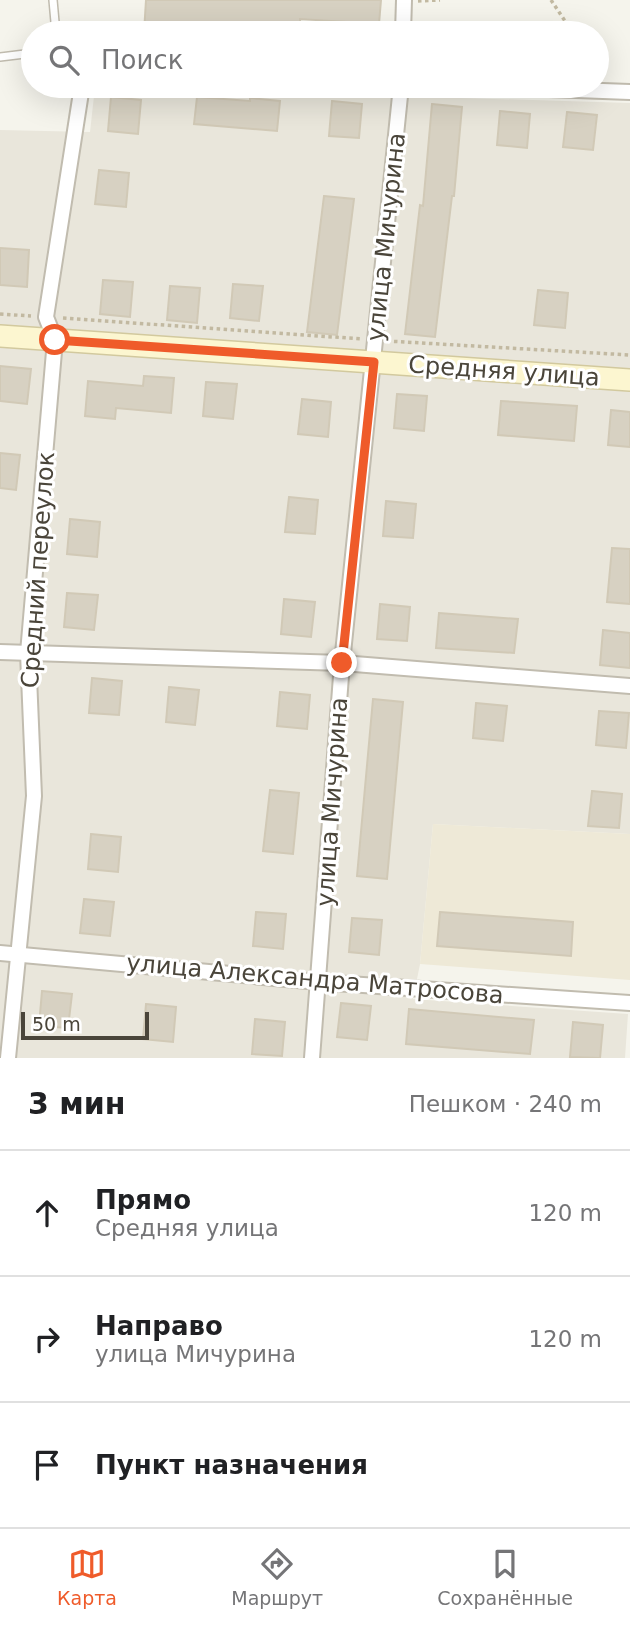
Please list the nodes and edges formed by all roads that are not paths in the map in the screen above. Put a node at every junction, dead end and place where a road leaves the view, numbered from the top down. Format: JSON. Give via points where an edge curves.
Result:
{"nodes":[{"id":1,"x":52,"y":0,"type":"edge"},
{"id":2,"x":404,"y":1,"type":"edge"},
{"id":3,"x":55,"y":21,"type":"edge"},
{"id":4,"x":403,"y":21,"type":"edge"},
{"id":5,"x":21,"y":54,"type":"edge"},
{"id":6,"x":0,"y":57,"type":"edge"},
{"id":7,"x":609,"y":90,"type":"edge"},
{"id":8,"x":630,"y":92,"type":"edge"},
{"id":9,"x":80,"y":98,"type":"edge"},
{"id":10,"x":400,"y":98,"type":"edge"},
{"id":11,"x":0,"y":336,"type":"edge"},
{"id":12,"x":55,"y":340,"type":"junction"},
{"id":13,"x":374,"y":362,"type":"junction"},
{"id":14,"x":630,"y":380,"type":"edge"},
{"id":15,"x":0,"y":652,"type":"edge"},
{"id":16,"x":28,"y":653,"type":"junction"},
{"id":17,"x":342,"y":663,"type":"junction"},
{"id":18,"x":630,"y":686,"type":"edge"},
{"id":19,"x":0,"y":953,"type":"edge"},
{"id":20,"x":18,"y":954,"type":"junction"},
{"id":21,"x":319,"y":982,"type":"junction"},
{"id":22,"x":630,"y":1003,"type":"edge"},
{"id":23,"x":8,"y":1058,"type":"edge"},
{"id":24,"x":312,"y":1058,"type":"edge"}],
"edges":[{"from":1,"to":3,"type":"lane"},
{"from":2,"to":4,"type":"street"},
{"from":5,"to":6,"type":"lane"},
{"from":7,"to":8,"type":"street"},
{"from":9,"to":12,"type":"street","name":"Средний переулок","via":[[47,317]]},
{"from":10,"to":13,"type":"street","name":"улица Мичурина"},
{"from":11,"to":12,"type":"main road","name":"Средняя улица"},
{"from":12,"to":13,"type":"main road","name":"Средняя улица"},
{"from":12,"to":16,"type":"street","name":"Средний переулок"},
{"from":13,"to":14,"type":"main road","name":"Средняя улица"},
{"from":13,"to":17,"type":"street","name":"улица Мичурина"},
{"from":15,"to":16,"type":"street"},
{"from":16,"to":17,"type":"street"},
{"from":16,"to":20,"type":"street","name":"Средний переулок","via":[[34,796]]},
{"from":17,"to":18,"type":"street"},
{"from":17,"to":21,"type":"street","name":"улица Мичурина"},
{"from":19,"to":20,"type":"street","name":"улица Александра Матросова"},
{"from":20,"to":21,"type":"street","name":"улица Александра Матросова"},
{"from":20,"to":23,"type":"street","name":"Средний переулок"},
{"from":21,"to":22,"type":"street","name":"улица Александра Матросова"},
{"from":21,"to":24,"type":"street","name":"улица Мичурина"}]}
